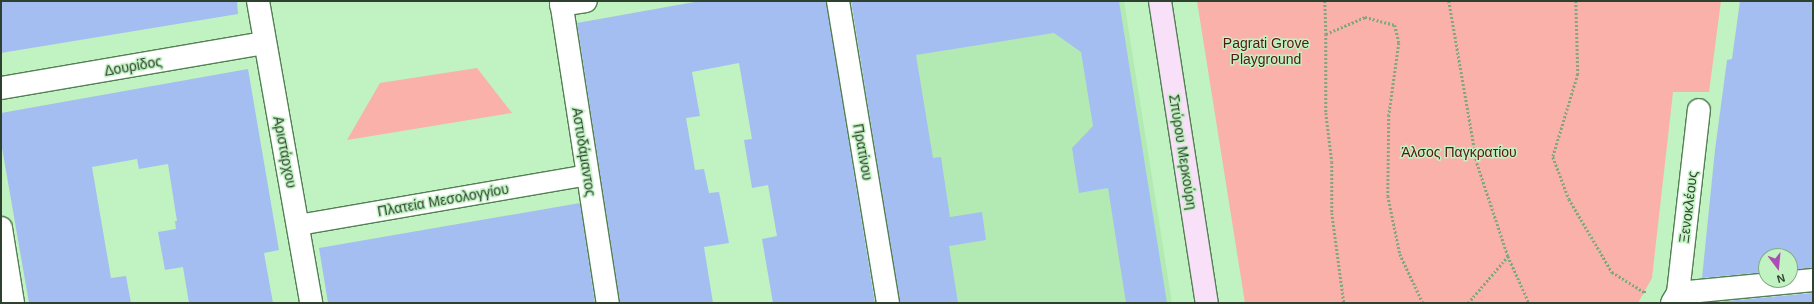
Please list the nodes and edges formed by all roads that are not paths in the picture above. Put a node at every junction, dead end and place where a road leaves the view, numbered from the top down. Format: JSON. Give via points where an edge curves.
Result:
{"nodes":[{"id":1,"x":258,"y":1,"type":"edge"},
{"id":2,"x":586,"y":1,"type":"edge"},
{"id":3,"x":838,"y":1,"type":"edge"},
{"id":4,"x":1160,"y":1,"type":"edge"},
{"id":5,"x":561,"y":3,"type":"edge"},
{"id":6,"x":264,"y":43,"type":"junction"},
{"id":7,"x":1,"y":88,"type":"edge"},
{"id":8,"x":1700,"y":110,"type":"dead end"},
{"id":9,"x":588,"y":175,"type":"junction"},
{"id":10,"x":299,"y":225,"type":"junction"},
{"id":11,"x":1,"y":228,"type":"edge"},
{"id":12,"x":1813,"y":280,"type":"edge"},
{"id":13,"x":1675,"y":298,"type":"edge"},
{"id":14,"x":13,"y":303,"type":"edge"},
{"id":15,"x":311,"y":303,"type":"edge"},
{"id":16,"x":608,"y":303,"type":"edge"},
{"id":17,"x":888,"y":303,"type":"edge"},
{"id":18,"x":1207,"y":303,"type":"edge"}],
"edges":[{"from":1,"to":6,"type":"street","name":"Αριστάρχου"},
{"from":2,"to":5,"type":"street"},
{"from":3,"to":17,"type":"street","name":"Πρατίνου"},
{"from":4,"to":18,"type":"main road","name":"Σπύρου Μερκούρη"},
{"from":5,"to":9,"type":"street","name":"Αστυδάμαντος"},
{"from":6,"to":7,"type":"street","name":"Δουρίδος"},
{"from":6,"to":10,"type":"street","name":"Αριστάρχου"},
{"from":8,"to":13,"type":"street","name":"Ξενοκλέους"},
{"from":9,"to":10,"type":"street","name":"Πλατεία Μεσολογγίου"},
{"from":9,"to":16,"type":"street","name":"Αστυδάμαντος"},
{"from":10,"to":15,"type":"street","name":"Αριστάρχου"},
{"from":11,"to":14,"type":"street"},
{"from":12,"to":13,"type":"street"}]}
